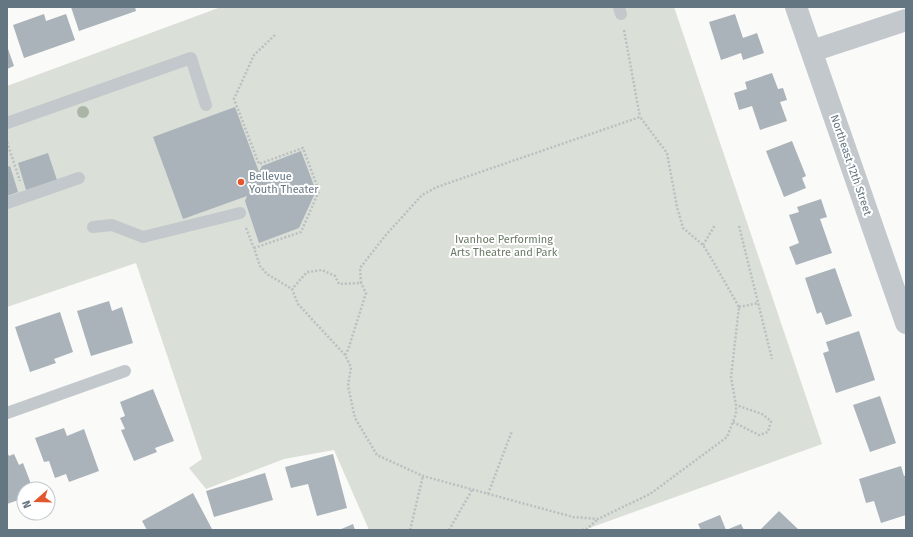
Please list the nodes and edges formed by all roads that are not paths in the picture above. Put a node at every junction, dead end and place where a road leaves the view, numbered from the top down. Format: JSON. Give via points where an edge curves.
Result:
{"nodes":[{"id":1,"x":796,"y":7,"type":"edge"},
{"id":2,"x":906,"y":20,"type":"edge"},
{"id":3,"x":812,"y":51,"type":"junction"},
{"id":4,"x":206,"y":105,"type":"dead end"},
{"id":5,"x":7,"y":123,"type":"edge"},
{"id":6,"x":78,"y":178,"type":"dead end"},
{"id":7,"x":7,"y":203,"type":"edge"},
{"id":8,"x":240,"y":213,"type":"road end"},
{"id":9,"x":93,"y":227,"type":"dead end"},
{"id":10,"x":906,"y":323,"type":"edge"},
{"id":11,"x":125,"y":371,"type":"dead end"},
{"id":12,"x":7,"y":413,"type":"edge"}],
"edges":[{"from":1,"to":3,"type":"street","name":"Northeast 12th Street"},
{"from":2,"to":3,"type":"street"},
{"from":3,"to":10,"type":"street","name":"Northeast 12th Street"},
{"from":4,"to":5,"type":"lane","via":[[191,58]]},
{"from":6,"to":7,"type":"lane"},
{"from":8,"to":9,"type":"lane","via":[[144,237],[112,225]]},
{"from":11,"to":12,"type":"lane"}]}
